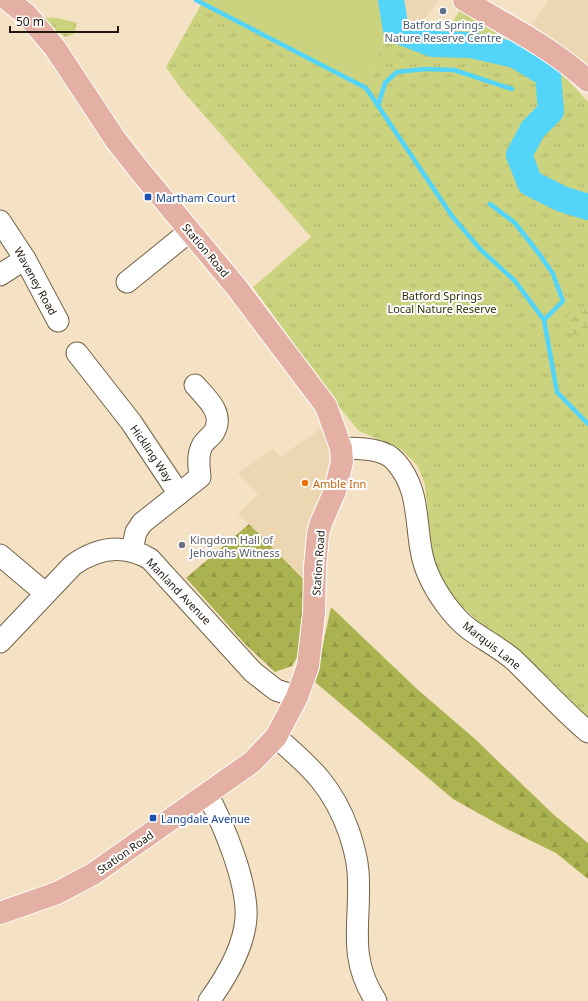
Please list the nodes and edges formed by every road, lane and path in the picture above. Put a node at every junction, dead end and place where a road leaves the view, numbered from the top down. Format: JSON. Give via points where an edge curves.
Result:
{"nodes":[{"id":1,"x":8,"y":0,"type":"edge"},
{"id":2,"x":464,"y":0,"type":"edge"},
{"id":3,"x":588,"y":81,"type":"edge"},
{"id":4,"x":0,"y":221,"type":"edge"},
{"id":5,"x":190,"y":230,"type":"junction"},
{"id":6,"x":25,"y":259,"type":"junction"},
{"id":7,"x":0,"y":275,"type":"edge"},
{"id":8,"x":127,"y":282,"type":"dead end"},
{"id":9,"x":58,"y":321,"type":"dead end"},
{"id":10,"x":77,"y":352,"type":"dead end"},
{"id":11,"x":195,"y":385,"type":"dead end"},
{"id":12,"x":340,"y":448,"type":"junction"},
{"id":13,"x":180,"y":494,"type":"junction"},
{"id":14,"x":132,"y":550,"type":"junction"},
{"id":15,"x":0,"y":555,"type":"edge"},
{"id":16,"x":46,"y":593,"type":"junction"},
{"id":17,"x":0,"y":642,"type":"edge"},
{"id":18,"x":297,"y":697,"type":"junction"},
{"id":19,"x":588,"y":732,"type":"edge"},
{"id":20,"x":276,"y":737,"type":"junction"},
{"id":21,"x":207,"y":794,"type":"junction"},
{"id":22,"x":0,"y":913,"type":"edge"},
{"id":23,"x":209,"y":1001,"type":"edge"},
{"id":24,"x":376,"y":1001,"type":"edge"}],
"edges":[{"from":1,"to":5,"type":"main road","name":"Station Road","via":[[26,15],[55,48],[115,139]]},
{"from":2,"to":3,"type":"main road","via":[[560,59]]},
{"from":4,"to":6,"type":"street","name":"Waveney Road"},
{"from":5,"to":8,"type":"street"},
{"from":5,"to":12,"type":"main road","name":"Station Road","via":[[326,406]]},
{"from":6,"to":7,"type":"street"},
{"from":6,"to":9,"type":"street","name":"Waveney Road"},
{"from":10,"to":13,"type":"street","name":"Hickling Way","via":[[131,422]]},
{"from":11,"to":13,"type":"street","via":[[214,407],[218,421],[214,433],[202,445],[199,457],[200,477]]},
{"from":12,"to":18,"type":"main road","name":"Station Road","via":[[340,474],[318,534],[308,666]]},
{"from":12,"to":19,"type":"street","name":"Marquis Lane","via":[[365,449],[394,460],[407,476],[415,500],[421,554],[425,566],[446,602],[468,628],[509,656]]},
{"from":13,"to":14,"type":"street","name":"Hickling Way","via":[[142,523],[136,532]]},
{"from":14,"to":16,"type":"street","name":"Manland Avenue","via":[[106,550],[84,557]]},
{"from":14,"to":18,"type":"street","name":"Manland Avenue","via":[[150,559],[253,672],[276,690]]},
{"from":15,"to":16,"type":"street"},
{"from":16,"to":17,"type":"street","name":"Manland Avenue"},
{"from":18,"to":20,"type":"main road","name":"Station Road"},
{"from":20,"to":21,"type":"main road","name":"Station Road","via":[[252,762]]},
{"from":20,"to":24,"type":"street","via":[[316,774],[330,791],[344,817],[358,870],[356,946],[369,991]]},
{"from":21,"to":22,"type":"main road","name":"Station Road","via":[[93,874],[57,893]]},
{"from":21,"to":23,"type":"street","via":[[230,844],[242,885],[246,918],[238,948]]}]}
